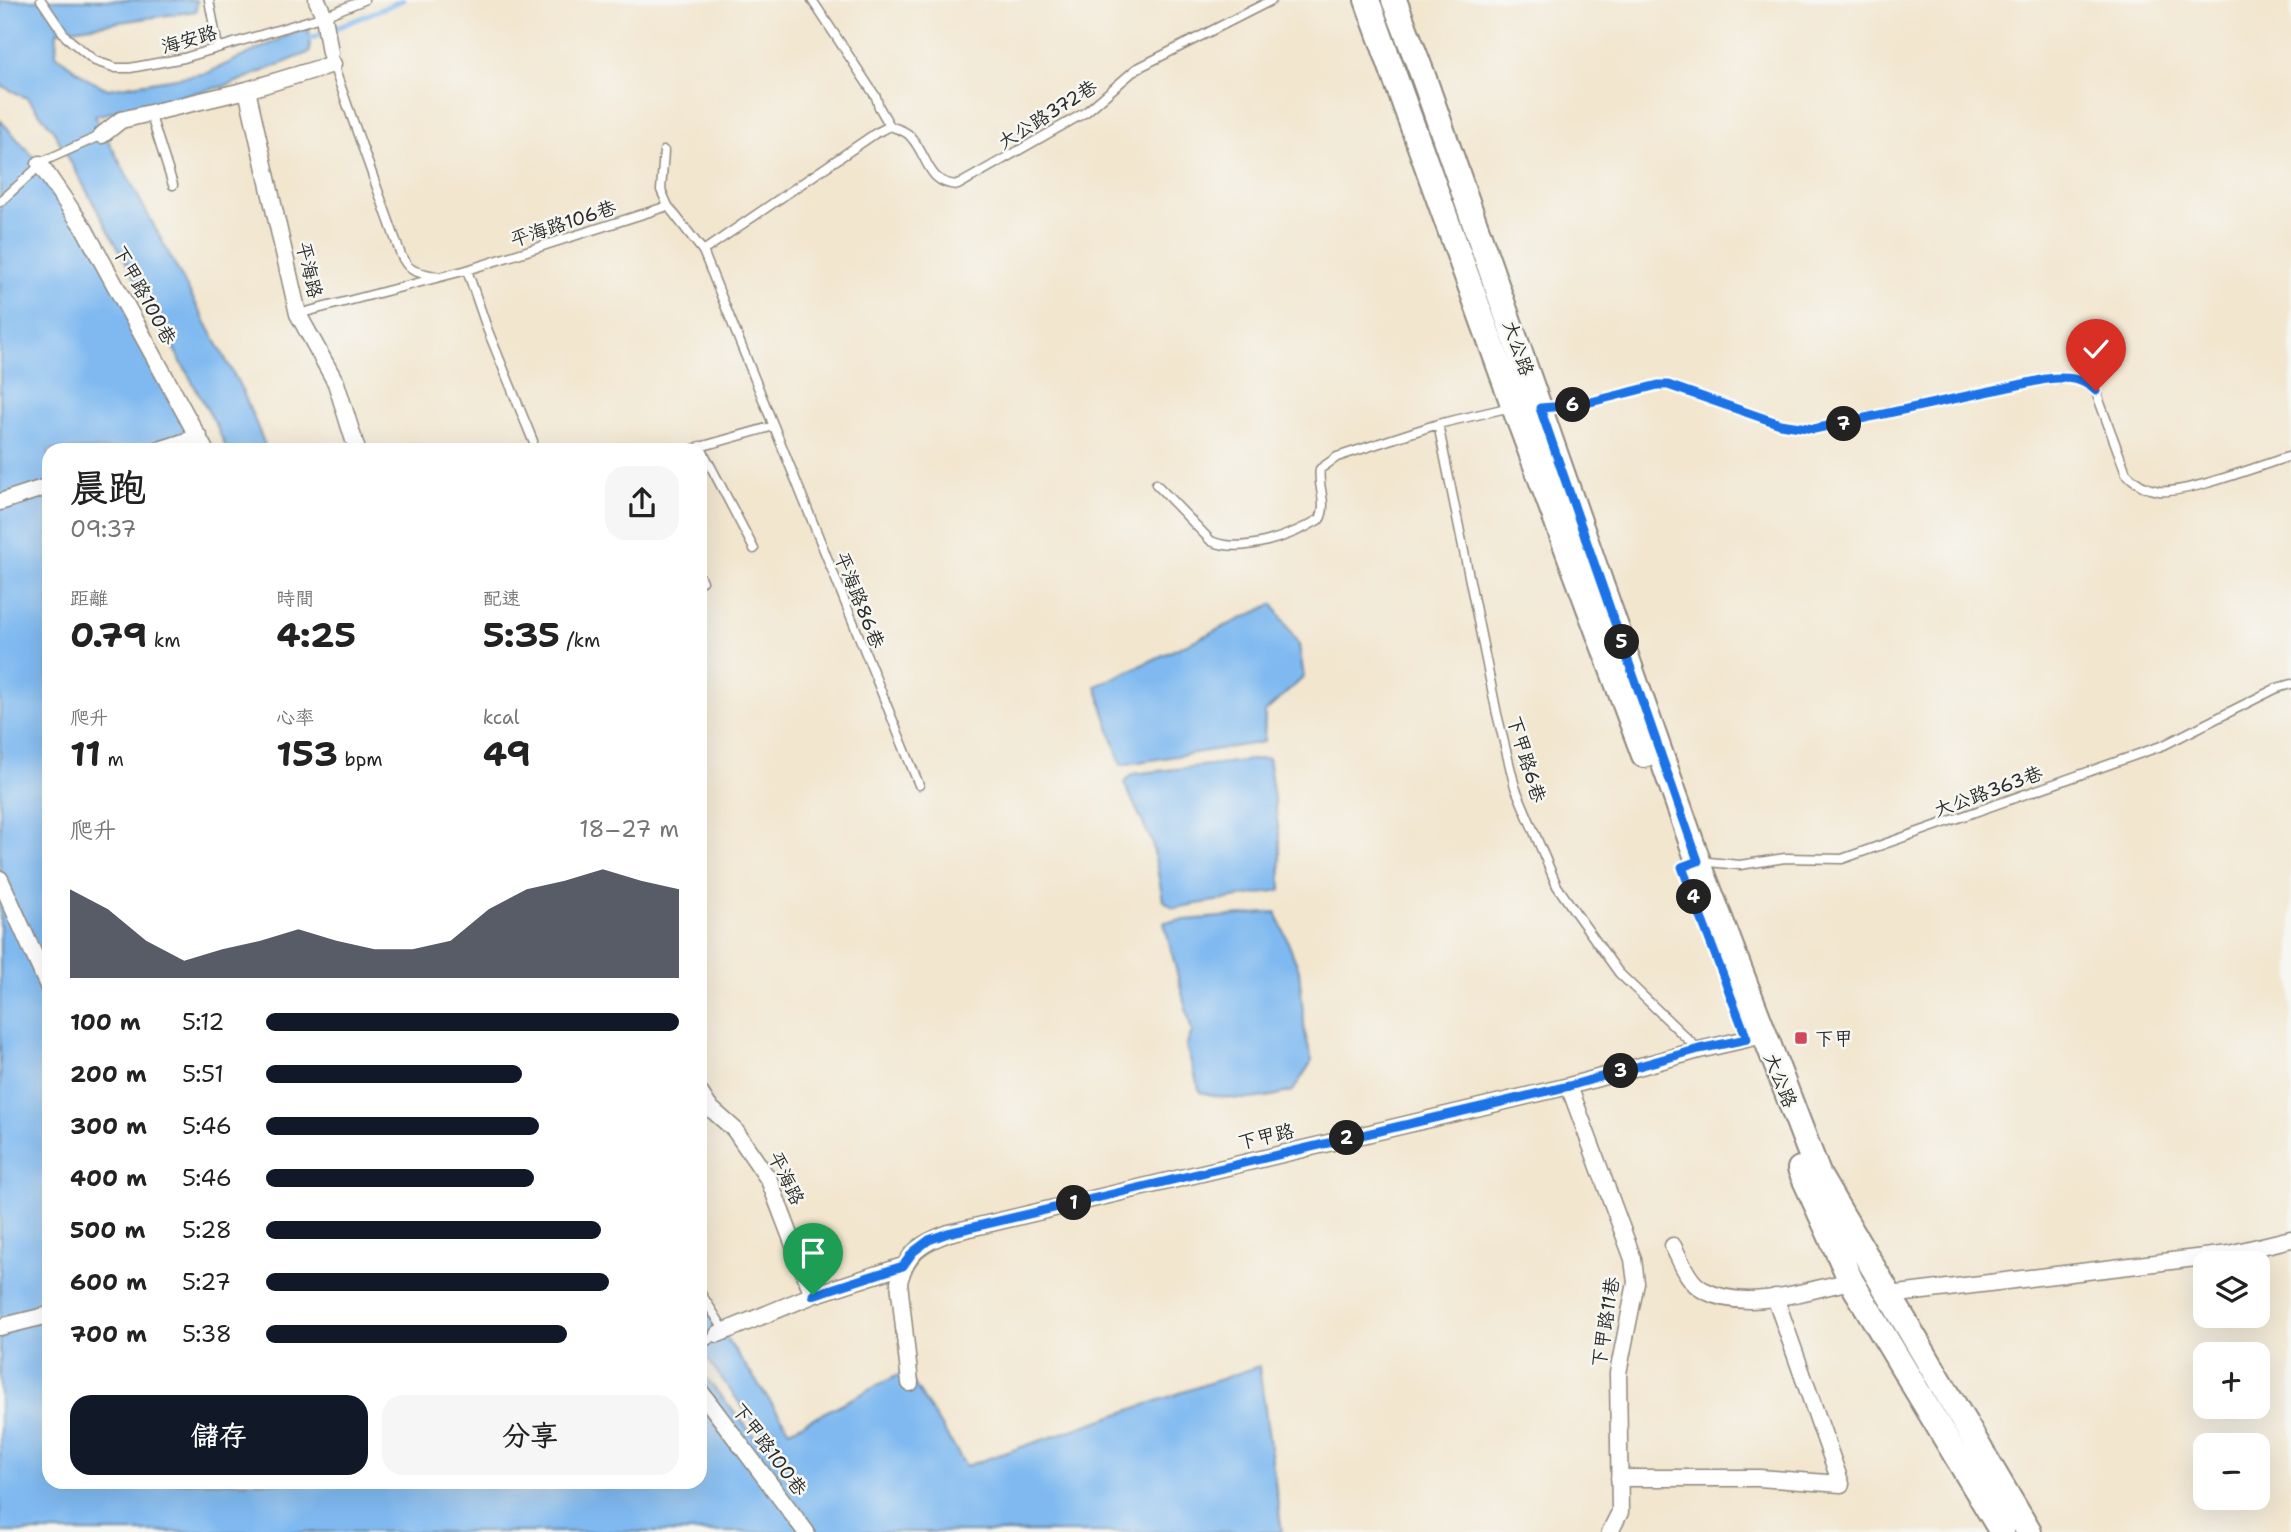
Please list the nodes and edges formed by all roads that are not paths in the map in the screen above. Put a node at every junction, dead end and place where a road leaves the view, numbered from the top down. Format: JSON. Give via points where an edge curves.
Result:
{"nodes":[{"id":1,"x":41,"y":0,"type":"edge"},
{"id":2,"x":209,"y":0,"type":"edge"},
{"id":3,"x":317,"y":0,"type":"edge"},
{"id":4,"x":364,"y":0,"type":"edge"},
{"id":5,"x":812,"y":0,"type":"edge"},
{"id":6,"x":1272,"y":0,"type":"edge"},
{"id":7,"x":1367,"y":0,"type":"edge"},
{"id":8,"x":1394,"y":0,"type":"edge"},
{"id":9,"x":325,"y":21,"type":"junction"},
{"id":10,"x":218,"y":47,"type":"junction"},
{"id":11,"x":331,"y":58,"type":"junction"},
{"id":12,"x":247,"y":90,"type":"junction"},
{"id":13,"x":150,"y":113,"type":"junction"},
{"id":14,"x":890,"y":126,"type":"junction"},
{"id":15,"x":102,"y":135,"type":"joint"},
{"id":16,"x":664,"y":151,"type":"dead end"},
{"id":17,"x":43,"y":162,"type":"junction"},
{"id":18,"x":173,"y":185,"type":"dead end"},
{"id":19,"x":0,"y":202,"type":"edge"},
{"id":20,"x":668,"y":206,"type":"junction"},
{"id":21,"x":704,"y":251,"type":"junction"},
{"id":22,"x":467,"y":270,"type":"junction"},
{"id":23,"x":439,"y":277,"type":"junction"},
{"id":24,"x":298,"y":314,"type":"junction"},
{"id":25,"x":1514,"y":407,"type":"junction"},
{"id":26,"x":1540,"y":408,"type":"junction"},
{"id":27,"x":1438,"y":424,"type":"junction"},
{"id":28,"x":774,"y":425,"type":"junction"},
{"id":29,"x":533,"y":441,"type":"dead end"},
{"id":30,"x":202,"y":443,"type":"edge"},
{"id":31,"x":356,"y":443,"type":"edge"},
{"id":32,"x":707,"y":444,"type":"edge"},
{"id":33,"x":2291,"y":456,"type":"edge"},
{"id":34,"x":707,"y":459,"type":"edge"},
{"id":35,"x":1156,"y":484,"type":"dead end"},
{"id":36,"x":42,"y":487,"type":"edge"},
{"id":37,"x":0,"y":502,"type":"edge"},
{"id":38,"x":754,"y":549,"type":"dead end"},
{"id":39,"x":2291,"y":684,"type":"edge"},
{"id":40,"x":919,"y":785,"type":"dead end"},
{"id":41,"x":1690,"y":864,"type":"junction"},
{"id":42,"x":0,"y":879,"type":"edge"},
{"id":43,"x":42,"y":972,"type":"edge"},
{"id":44,"x":1755,"y":1037,"type":"junction"},
{"id":45,"x":1699,"y":1049,"type":"junction"},
{"id":46,"x":1569,"y":1086,"type":"junction"},
{"id":47,"x":707,"y":1104,"type":"edge"},
{"id":48,"x":2291,"y":1239,"type":"edge"},
{"id":49,"x":1673,"y":1246,"type":"dead end"},
{"id":50,"x":903,"y":1266,"type":"junction"},
{"id":51,"x":1851,"y":1281,"type":"junction"},
{"id":52,"x":813,"y":1295,"type":"junction"},
{"id":53,"x":1890,"y":1295,"type":"junction"},
{"id":54,"x":1775,"y":1297,"type":"junction"},
{"id":55,"x":707,"y":1305,"type":"edge"},
{"id":56,"x":42,"y":1317,"type":"edge"},
{"id":57,"x":0,"y":1327,"type":"edge"},
{"id":58,"x":722,"y":1332,"type":"junction"},
{"id":59,"x":707,"y":1341,"type":"edge"},
{"id":60,"x":911,"y":1383,"type":"dead end"},
{"id":61,"x":707,"y":1400,"type":"edge"},
{"id":62,"x":1619,"y":1478,"type":"junction"},
{"id":63,"x":806,"y":1532,"type":"edge"},
{"id":64,"x":1610,"y":1532,"type":"edge"},
{"id":65,"x":2002,"y":1532,"type":"edge"},
{"id":66,"x":2029,"y":1532,"type":"edge"}],
"edges":[{"from":1,"to":10,"type":"lane","name":"海安路","via":[[66,37],[95,61],[116,68],[170,62]]},
{"from":2,"to":10,"type":"lane"},
{"from":3,"to":9,"type":"street"},
{"from":4,"to":9,"type":"lane","name":"海安路"},
{"from":5,"to":14,"type":"lane"},
{"from":6,"to":14,"type":"lane","name":"大公路372巷","via":[[1136,69],[1086,112],[958,185],[945,185],[936,178],[911,136]]},
{"from":7,"to":25,"type":"main road","name":"大公路"},
{"from":8,"to":26,"type":"main road","name":"大公路"},
{"from":9,"to":10,"type":"lane","name":"海安路"},
{"from":9,"to":11,"type":"street"},
{"from":11,"to":12,"type":"street"},
{"from":11,"to":23,"type":"lane","via":[[407,267]]},
{"from":12,"to":13,"type":"street"},
{"from":12,"to":24,"type":"street","name":"平海路"},
{"from":13,"to":15,"type":"street","via":[[121,120]]},
{"from":13,"to":18,"type":"lane"},
{"from":14,"to":21,"type":"lane"},
{"from":15,"to":17,"type":"lane"},
{"from":16,"to":20,"type":"lane","via":[[662,190]]},
{"from":17,"to":19,"type":"lane"},
{"from":17,"to":30,"type":"street","name":"下甲路100巷"},
{"from":20,"to":21,"type":"lane","name":"平海路86巷"},
{"from":20,"to":22,"type":"lane","name":"平海路106巷"},
{"from":21,"to":28,"type":"lane","name":"平海路86巷"},
{"from":22,"to":23,"type":"lane","name":"平海路106巷"},
{"from":22,"to":29,"type":"lane"},
{"from":23,"to":24,"type":"lane","name":"平海路106巷"},
{"from":24,"to":31,"type":"street","name":"平海路","via":[[336,383]]},
{"from":25,"to":26,"type":"lane"},
{"from":25,"to":27,"type":"lane"},
{"from":25,"to":41,"type":"main road","name":"大公路"},
{"from":26,"to":33,"type":"lane","via":[[1579,405],[1668,385],[1780,424],[1814,429],[2062,377],[2089,384],[2096,391],[2126,473],[2145,488],[2160,491],[2194,486]]},
{"from":26,"to":41,"type":"main road","name":"大公路"},
{"from":27,"to":35,"type":"lane","via":[[1325,463],[1318,479],[1325,503],[1321,519],[1257,544],[1239,547],[1211,541]]},
{"from":27,"to":45,"type":"lane","name":"下甲路6巷","via":[[1515,787],[1558,887],[1580,919],[1619,973]]},
{"from":28,"to":32,"type":"lane"},
{"from":28,"to":40,"type":"lane","name":"平海路86巷"},
{"from":34,"to":38,"type":"lane"},
{"from":36,"to":37,"type":"street"},
{"from":39,"to":41,"type":"lane","name":"大公路363巷","via":[[2164,745],[1842,859]]},
{"from":41,"to":44,"type":"main road","name":"大公路"},
{"from":42,"to":43,"type":"street"},
{"from":44,"to":45,"type":"street","name":"下甲路"},
{"from":44,"to":51,"type":"main road","name":"大公路","via":[[1811,1195]]},
{"from":44,"to":53,"type":"main road","name":"大公路","via":[[1819,1176]]},
{"from":45,"to":46,"type":"street","name":"下甲路"},
{"from":46,"to":50,"type":"street","name":"下甲路","via":[[948,1233],[929,1240]]},
{"from":46,"to":62,"type":"street","name":"下甲路11巷","via":[[1633,1259],[1636,1283],[1618,1373]]},
{"from":47,"to":52,"type":"street","name":"平海路","via":[[734,1129],[769,1180]]},
{"from":48,"to":53,"type":"street","via":[[2229,1254]]},
{"from":49,"to":54,"type":"street","via":[[1687,1274],[1702,1289],[1728,1298]]},
{"from":50,"to":52,"type":"street"},
{"from":50,"to":60,"type":"street","via":[[899,1282]]},
{"from":51,"to":54,"type":"street"},
{"from":51,"to":65,"type":"main road","name":"大公路"},
{"from":52,"to":58,"type":"street"},
{"from":53,"to":66,"type":"main road","name":"大公路"},
{"from":54,"to":62,"type":"street","via":[[1841,1484],[1759,1478]]},
{"from":55,"to":58,"type":"lane"},
{"from":56,"to":57,"type":"street"},
{"from":58,"to":59,"type":"lane"},
{"from":61,"to":63,"type":"street","name":"下甲路100巷"},
{"from":62,"to":64,"type":"street","name":"下甲路11巷","via":[[1620,1512]]}]}
